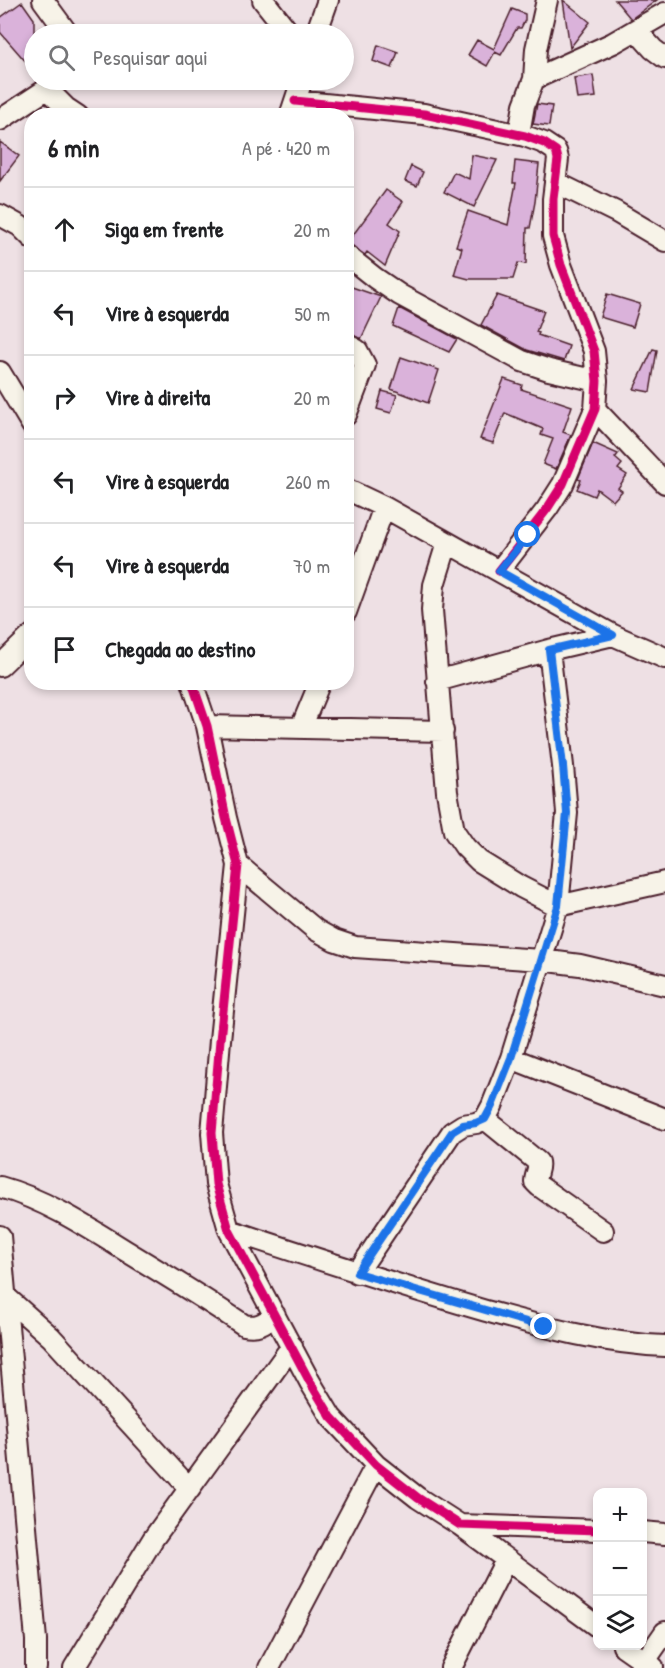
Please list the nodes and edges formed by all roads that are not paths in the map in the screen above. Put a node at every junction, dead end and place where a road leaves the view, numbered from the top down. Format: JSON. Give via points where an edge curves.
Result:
{"nodes":[{"id":1,"x":43,"y":0,"type":"edge"},
{"id":2,"x":263,"y":0,"type":"edge"},
{"id":3,"x":328,"y":0,"type":"edge"},
{"id":4,"x":547,"y":0,"type":"edge"},
{"id":5,"x":665,"y":13,"type":"edge"},
{"id":6,"x":61,"y":24,"type":"edge"},
{"id":7,"x":282,"y":24,"type":"edge"},
{"id":8,"x":320,"y":24,"type":"edge"},
{"id":9,"x":636,"y":30,"type":"junction"},
{"id":10,"x":665,"y":57,"type":"edge"},
{"id":11,"x":534,"y":80,"type":"junction"},
{"id":12,"x":42,"y":90,"type":"edge"},
{"id":13,"x":55,"y":90,"type":"edge"},
{"id":14,"x":298,"y":90,"type":"edge"},
{"id":15,"x":66,"y":108,"type":"edge"},
{"id":16,"x":292,"y":108,"type":"edge"},
{"id":17,"x":354,"y":111,"type":"edge"},
{"id":18,"x":0,"y":120,"type":"edge"},
{"id":19,"x":519,"y":135,"type":"junction"},
{"id":20,"x":555,"y":182,"type":"junction"},
{"id":21,"x":0,"y":215,"type":"edge"},
{"id":22,"x":24,"y":230,"type":"edge"},
{"id":23,"x":665,"y":241,"type":"edge"},
{"id":24,"x":354,"y":261,"type":"edge"},
{"id":25,"x":354,"y":348,"type":"edge"},
{"id":26,"x":0,"y":372,"type":"edge"},
{"id":27,"x":597,"y":381,"type":"junction"},
{"id":28,"x":354,"y":394,"type":"edge"},
{"id":29,"x":595,"y":409,"type":"junction"},
{"id":30,"x":24,"y":412,"type":"edge"},
{"id":31,"x":665,"y":483,"type":"edge"},
{"id":32,"x":354,"y":493,"type":"edge"},
{"id":33,"x":384,"y":507,"type":"junction"},
{"id":34,"x":447,"y":543,"type":"junction"},
{"id":35,"x":499,"y":571,"type":"junction"},
{"id":36,"x":354,"y":590,"type":"edge"},
{"id":37,"x":613,"y":635,"type":"junction"},
{"id":38,"x":24,"y":643,"type":"edge"},
{"id":39,"x":549,"y":650,"type":"junction"},
{"id":40,"x":665,"y":658,"type":"edge"},
{"id":41,"x":0,"y":666,"type":"edge"},
{"id":42,"x":437,"y":681,"type":"junction"},
{"id":43,"x":195,"y":690,"type":"edge"},
{"id":44,"x":317,"y":690,"type":"edge"},
{"id":45,"x":207,"y":726,"type":"junction"},
{"id":46,"x":301,"y":728,"type":"junction"},
{"id":47,"x":443,"y":731,"type":"junction"},
{"id":48,"x":238,"y":865,"type":"junction"},
{"id":49,"x":665,"y":882,"type":"edge"},
{"id":50,"x":558,"y":906,"type":"junction"},
{"id":51,"x":541,"y":960,"type":"junction"},
{"id":52,"x":665,"y":985,"type":"edge"},
{"id":53,"x":511,"y":1058,"type":"junction"},
{"id":54,"x":485,"y":1119,"type":"junction"},
{"id":55,"x":665,"y":1119,"type":"edge"},
{"id":56,"x":0,"y":1187,"type":"edge"},
{"id":57,"x":229,"y":1230,"type":"junction"},
{"id":58,"x":603,"y":1231,"type":"dead end"},
{"id":59,"x":0,"y":1236,"type":"edge"},
{"id":60,"x":357,"y":1273,"type":"junction"},
{"id":61,"x":6,"y":1297,"type":"junction"},
{"id":62,"x":275,"y":1315,"type":"junction"},
{"id":63,"x":292,"y":1346,"type":"junction"},
{"id":64,"x":665,"y":1346,"type":"edge"},
{"id":65,"x":376,"y":1465,"type":"junction"},
{"id":66,"x":190,"y":1489,"type":"junction"},
{"id":67,"x":460,"y":1525,"type":"junction"},
{"id":68,"x":593,"y":1530,"type":"edge"},
{"id":69,"x":647,"y":1532,"type":"edge"},
{"id":70,"x":665,"y":1534,"type":"edge"},
{"id":71,"x":506,"y":1560,"type":"junction"},
{"id":72,"x":593,"y":1624,"type":"edge"},
{"id":73,"x":665,"y":1632,"type":"edge"},
{"id":74,"x":628,"y":1650,"type":"edge"},
{"id":75,"x":646,"y":1666,"type":"edge"},
{"id":76,"x":36,"y":1668,"type":"edge"},
{"id":77,"x":74,"y":1668,"type":"edge"},
{"id":78,"x":269,"y":1668,"type":"edge"},
{"id":79,"x":451,"y":1668,"type":"edge"}],
"edges":[{"from":1,"to":6,"type":"street"},
{"from":2,"to":7,"type":"street"},
{"from":3,"to":8,"type":"street"},
{"from":4,"to":11,"type":"street"},
{"from":5,"to":9,"type":"street"},
{"from":9,"to":10,"type":"street"},
{"from":9,"to":11,"type":"street"},
{"from":11,"to":19,"type":"street","via":[[524,105]]},
{"from":12,"to":18,"type":"street"},
{"from":13,"to":15,"type":"street"},
{"from":14,"to":16,"type":"street"},
{"from":17,"to":19,"type":"street","via":[[424,114]]},
{"from":19,"to":20,"type":"street","via":[[556,151]]},
{"from":20,"to":23,"type":"street"},
{"from":20,"to":27,"type":"street","via":[[553,236],[594,351]]},
{"from":21,"to":22,"type":"street"},
{"from":24,"to":27,"type":"street","via":[[400,295],[522,361]]},
{"from":25,"to":28,"type":"street","via":[[365,365]]},
{"from":26,"to":30,"type":"street"},
{"from":27,"to":29,"type":"street"},
{"from":29,"to":31,"type":"street"},
{"from":29,"to":35,"type":"street","via":[[563,484]]},
{"from":32,"to":33,"type":"street"},
{"from":33,"to":34,"type":"street"},
{"from":33,"to":36,"type":"street"},
{"from":34,"to":35,"type":"street"},
{"from":34,"to":42,"type":"street","via":[[434,585],[432,610]]},
{"from":35,"to":37,"type":"street"},
{"from":37,"to":39,"type":"street"},
{"from":37,"to":40,"type":"street"},
{"from":38,"to":41,"type":"street"},
{"from":39,"to":42,"type":"street"},
{"from":39,"to":50,"type":"street","via":[[567,813]]},
{"from":42,"to":47,"type":"street"},
{"from":43,"to":45,"type":"street"},
{"from":44,"to":46,"type":"street"},
{"from":45,"to":46,"type":"street"},
{"from":45,"to":48,"type":"street"},
{"from":46,"to":47,"type":"street"},
{"from":47,"to":50,"type":"street","via":[[447,792],[459,839],[479,861]]},
{"from":48,"to":51,"type":"street","via":[[316,930],[355,947]]},
{"from":48,"to":57,"type":"street","via":[[212,1133],[216,1184]]},
{"from":49,"to":50,"type":"street"},
{"from":50,"to":51,"type":"street"},
{"from":51,"to":52,"type":"street"},
{"from":51,"to":53,"type":"street"},
{"from":53,"to":54,"type":"street"},
{"from":53,"to":55,"type":"street"},
{"from":54,"to":58,"type":"street","via":[[538,1162],[535,1182],[539,1186]]},
{"from":54,"to":60,"type":"street","via":[[452,1132]]},
{"from":56,"to":62,"type":"street","via":[[33,1198],[87,1227],[244,1325],[260,1326]]},
{"from":57,"to":60,"type":"street"},
{"from":57,"to":62,"type":"street"},
{"from":59,"to":61,"type":"street"},
{"from":60,"to":64,"type":"street","via":[[544,1327],[635,1345]]},
{"from":61,"to":66,"type":"street","via":[[51,1337]]},
{"from":61,"to":76,"type":"street"},
{"from":62,"to":63,"type":"street"},
{"from":63,"to":65,"type":"street","via":[[331,1417]]},
{"from":63,"to":66,"type":"street"},
{"from":65,"to":67,"type":"street"},
{"from":65,"to":78,"type":"street"},
{"from":66,"to":77,"type":"street","via":[[153,1539]]},
{"from":67,"to":68,"type":"street"},
{"from":67,"to":71,"type":"street"},
{"from":69,"to":70,"type":"street"},
{"from":71,"to":72,"type":"street"},
{"from":71,"to":79,"type":"street"},
{"from":73,"to":75,"type":"street"},
{"from":74,"to":75,"type":"street"}]}
